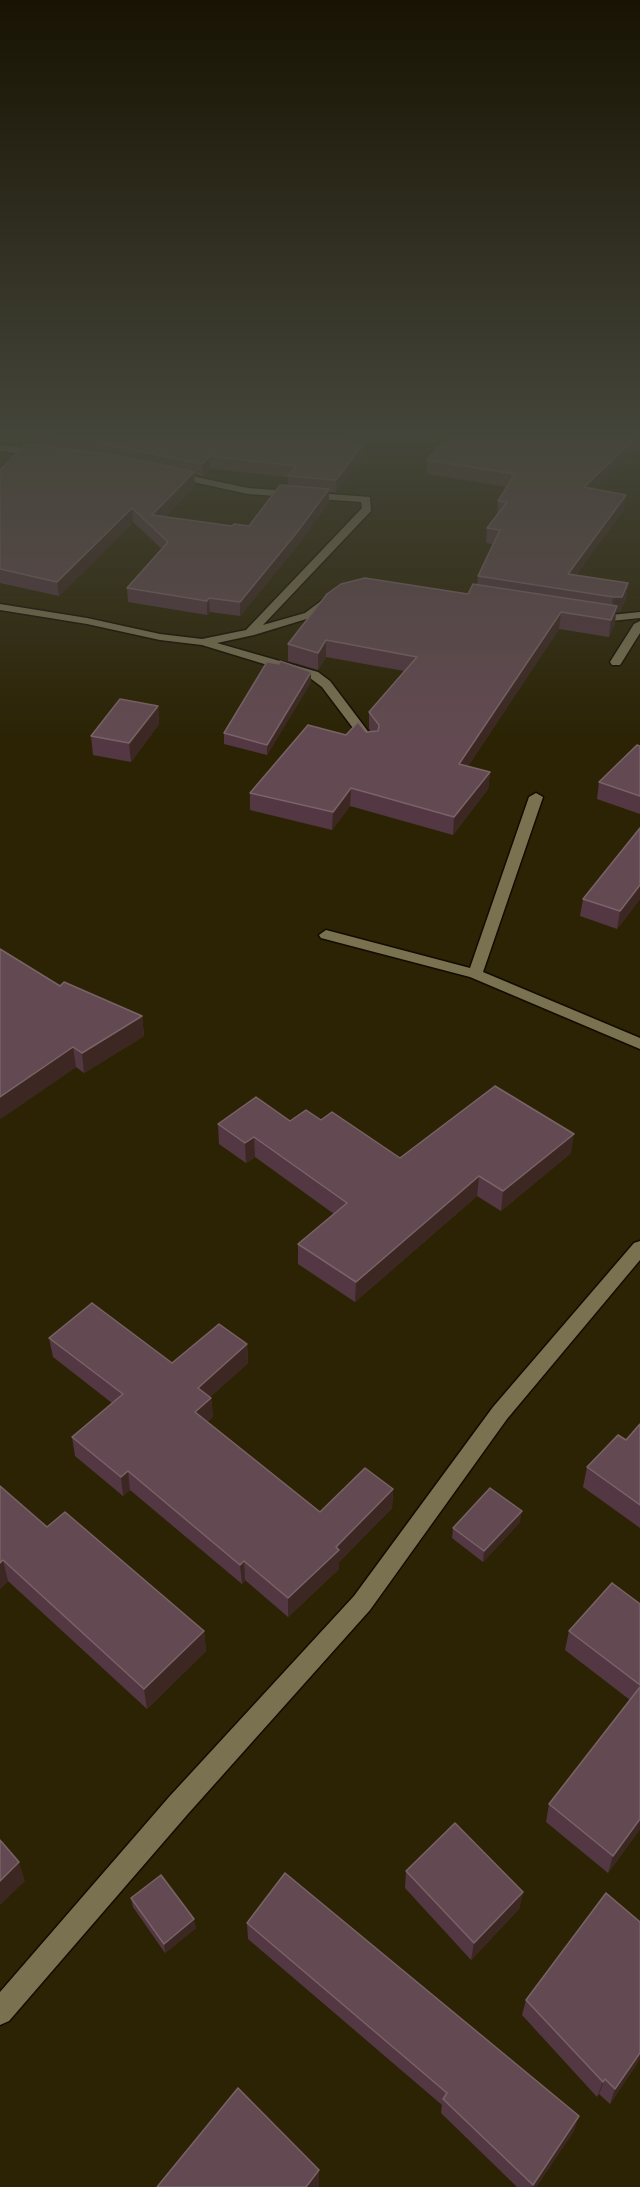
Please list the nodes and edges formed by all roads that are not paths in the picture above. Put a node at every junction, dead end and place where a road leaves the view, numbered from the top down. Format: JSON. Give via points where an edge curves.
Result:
{"nodes":[{"id":1,"x":342,"y":535,"type":"edge"},
{"id":2,"x":336,"y":595,"type":"edge"},
{"id":3,"x":0,"y":607,"type":"edge"},
{"id":4,"x":577,"y":612,"type":"edge"},
{"id":5,"x":640,"y":615,"type":"edge"},
{"id":6,"x":640,"y":624,"type":"edge"},
{"id":7,"x":250,"y":633,"type":"junction"},
{"id":8,"x":202,"y":642,"type":"junction"},
{"id":9,"x":616,"y":662,"type":"dead end"},
{"id":10,"x":371,"y":744,"type":"edge"},
{"id":11,"x":536,"y":797,"type":"dead end"},
{"id":12,"x":326,"y":935,"type":"dead end"},
{"id":13,"x":475,"y":974,"type":"junction"},
{"id":14,"x":640,"y":1044,"type":"edge"},
{"id":15,"x":640,"y":1248,"type":"edge"},
{"id":16,"x":0,"y":2012,"type":"edge"}],
"edges":[{"from":1,"to":7,"type":"street"},
{"from":2,"to":7,"type":"street","via":[[309,615]]},
{"from":3,"to":8,"type":"street"},
{"from":4,"to":5,"type":"street","via":[[611,618]]},
{"from":6,"to":9,"type":"street"},
{"from":7,"to":8,"type":"street"},
{"from":8,"to":10,"type":"street","via":[[314,675],[326,684]]},
{"from":11,"to":13,"type":"street"},
{"from":12,"to":13,"type":"street"},
{"from":13,"to":14,"type":"street"},
{"from":15,"to":16,"type":"street","via":[[500,1413],[362,1603],[178,1806]]}]}
